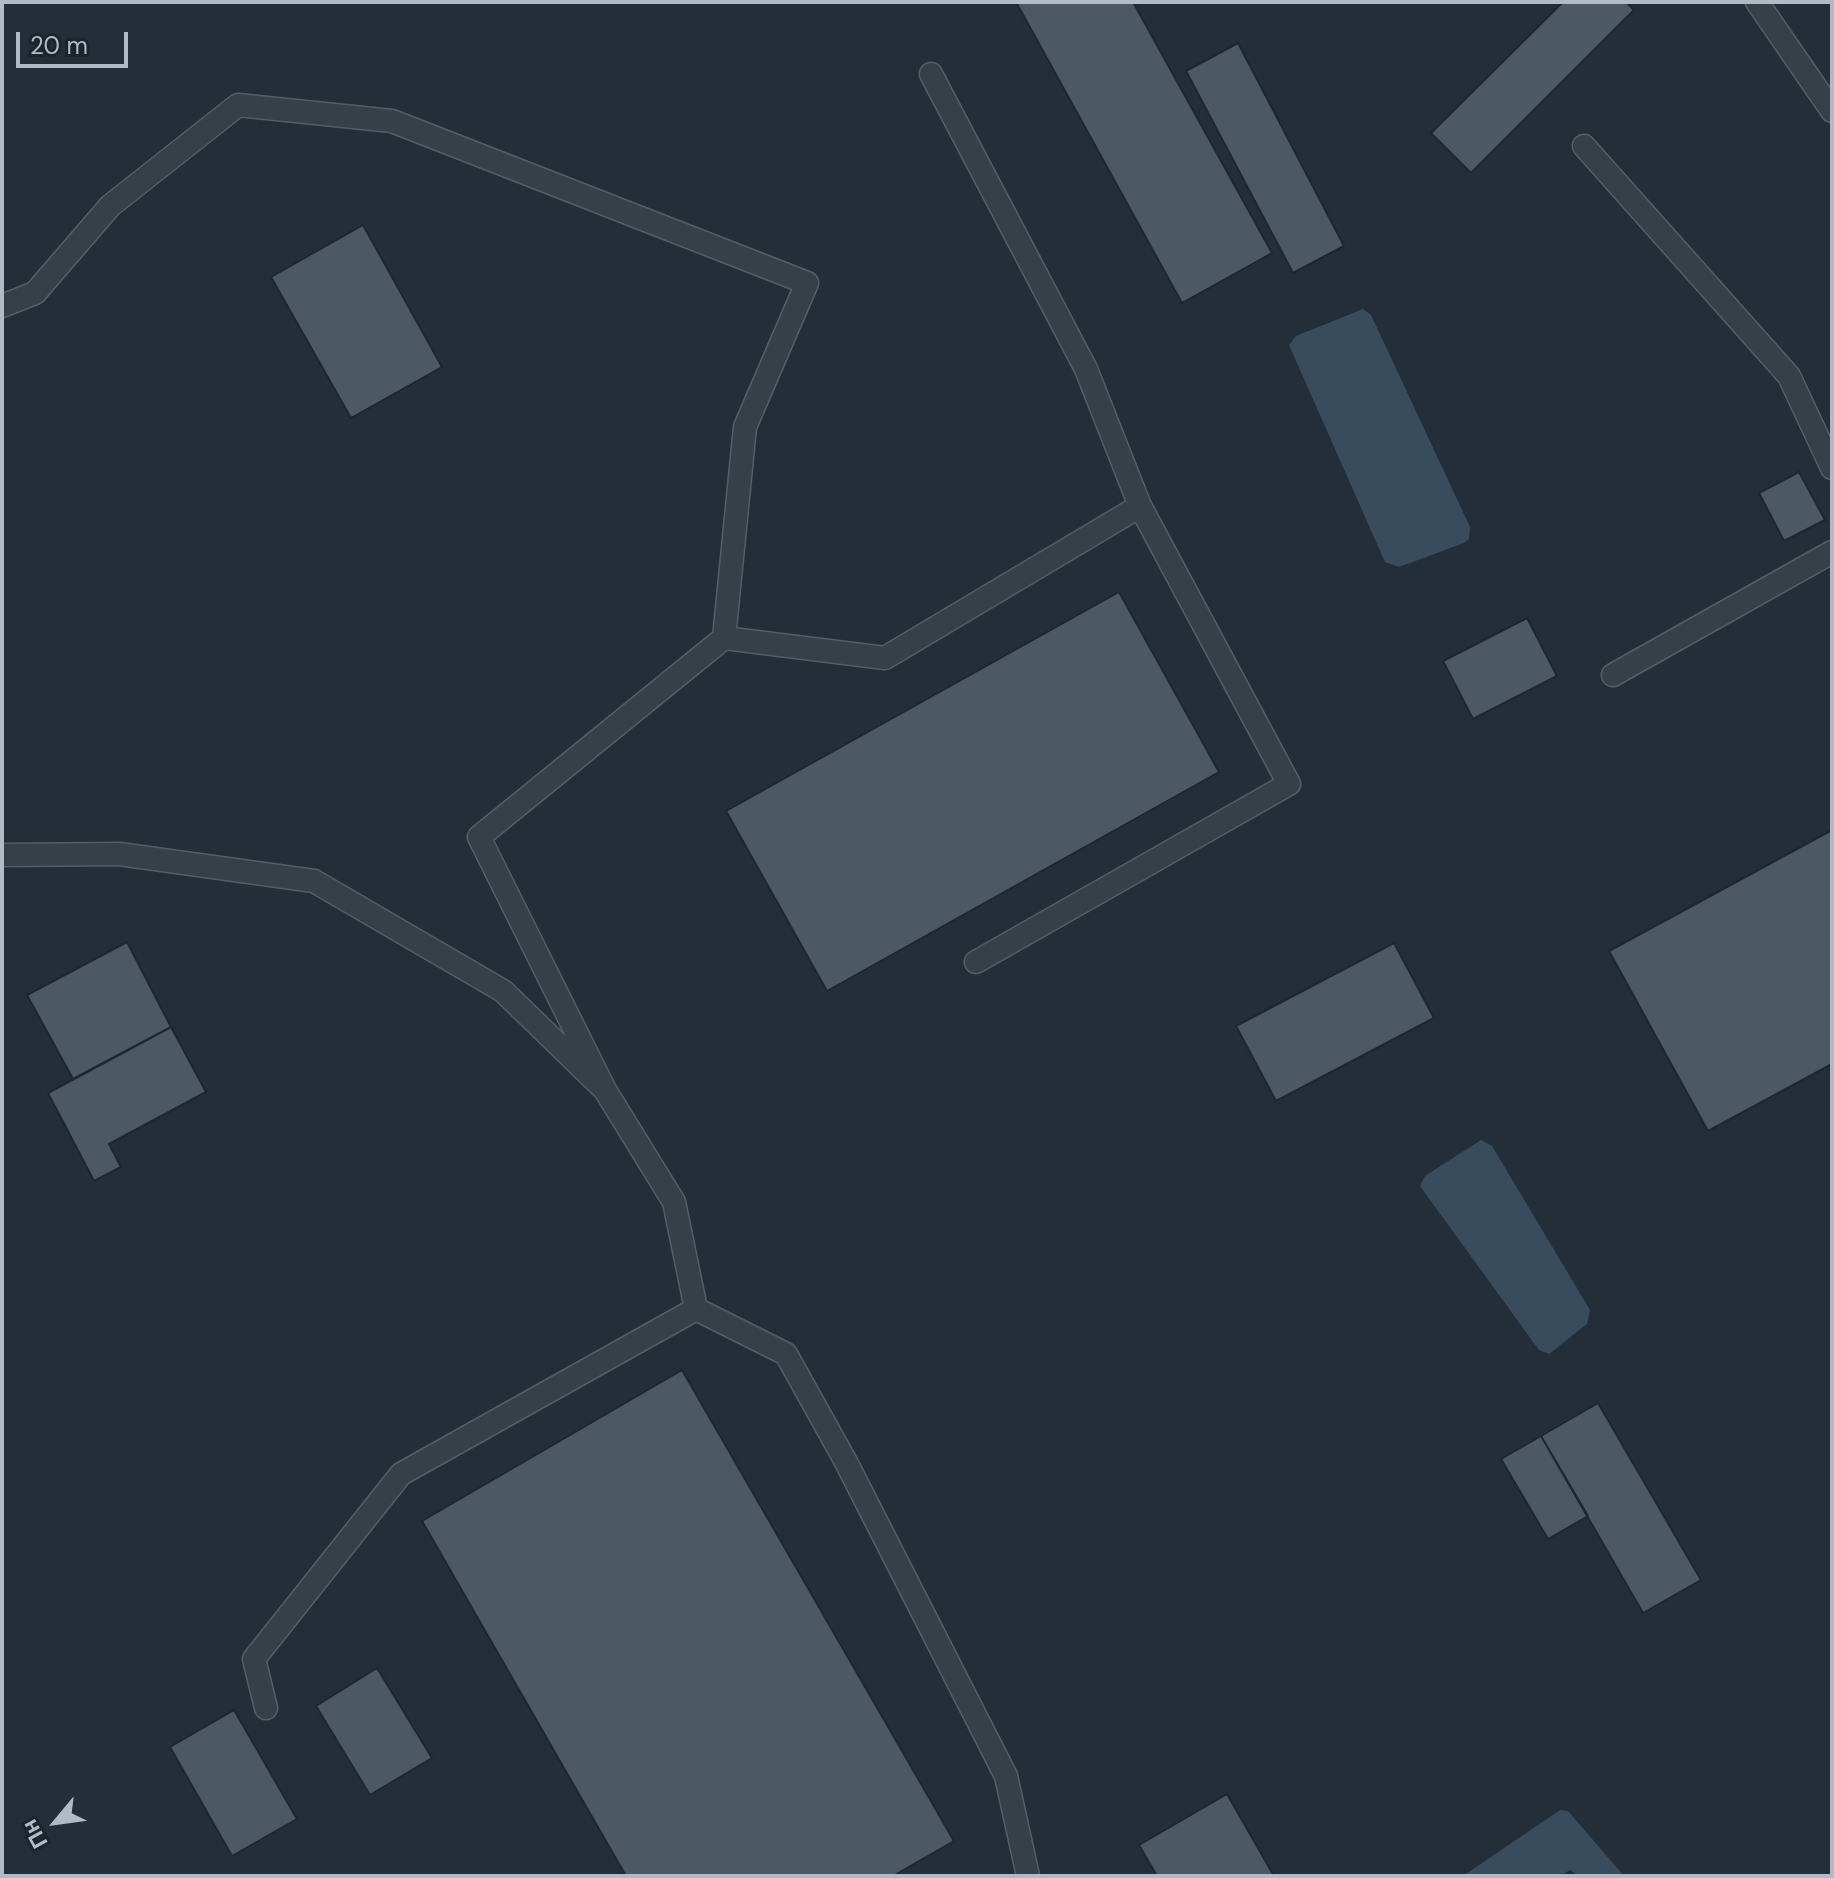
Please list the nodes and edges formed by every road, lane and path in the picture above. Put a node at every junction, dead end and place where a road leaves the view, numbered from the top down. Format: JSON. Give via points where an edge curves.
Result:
{"nodes":[{"id":1,"x":1757,"y":2,"type":"edge"},
{"id":2,"x":931,"y":74,"type":"dead end"},
{"id":3,"x":1832,"y":111,"type":"edge"},
{"id":4,"x":1584,"y":146,"type":"dead end"},
{"id":5,"x":2,"y":306,"type":"edge"},
{"id":6,"x":1832,"y":468,"type":"edge"},
{"id":7,"x":1140,"y":506,"type":"junction"},
{"id":8,"x":1832,"y":552,"type":"edge"},
{"id":9,"x":724,"y":638,"type":"junction"},
{"id":10,"x":1613,"y":675,"type":"dead end"},
{"id":11,"x":2,"y":855,"type":"edge"},
{"id":12,"x":976,"y":962,"type":"dead end"},
{"id":13,"x":605,"y":1090,"type":"junction"},
{"id":14,"x":696,"y":1309,"type":"junction"},
{"id":15,"x":266,"y":1708,"type":"dead end"},
{"id":16,"x":1028,"y":1876,"type":"edge"}],
"edges":[{"from":1,"to":3,"type":"lane"},
{"from":2,"to":7,"type":"lane","via":[[1086,369]]},
{"from":4,"to":6,"type":"lane","via":[[1789,376]]},
{"from":5,"to":9,"type":"lane","via":[[35,293],[110,206],[238,105],[392,121],[807,283],[745,427]]},
{"from":7,"to":9,"type":"lane","via":[[885,658]]},
{"from":7,"to":12,"type":"lane","via":[[1289,784]]},
{"from":8,"to":10,"type":"lane"},
{"from":9,"to":13,"type":"lane","via":[[479,837]]},
{"from":11,"to":13,"type":"lane","via":[[119,854],[314,881],[503,991]]},
{"from":13,"to":14,"type":"lane","via":[[674,1202]]},
{"from":14,"to":15,"type":"lane","via":[[401,1474],[254,1659]]},
{"from":14,"to":16,"type":"lane","via":[[786,1354],[1006,1776]]}]}
